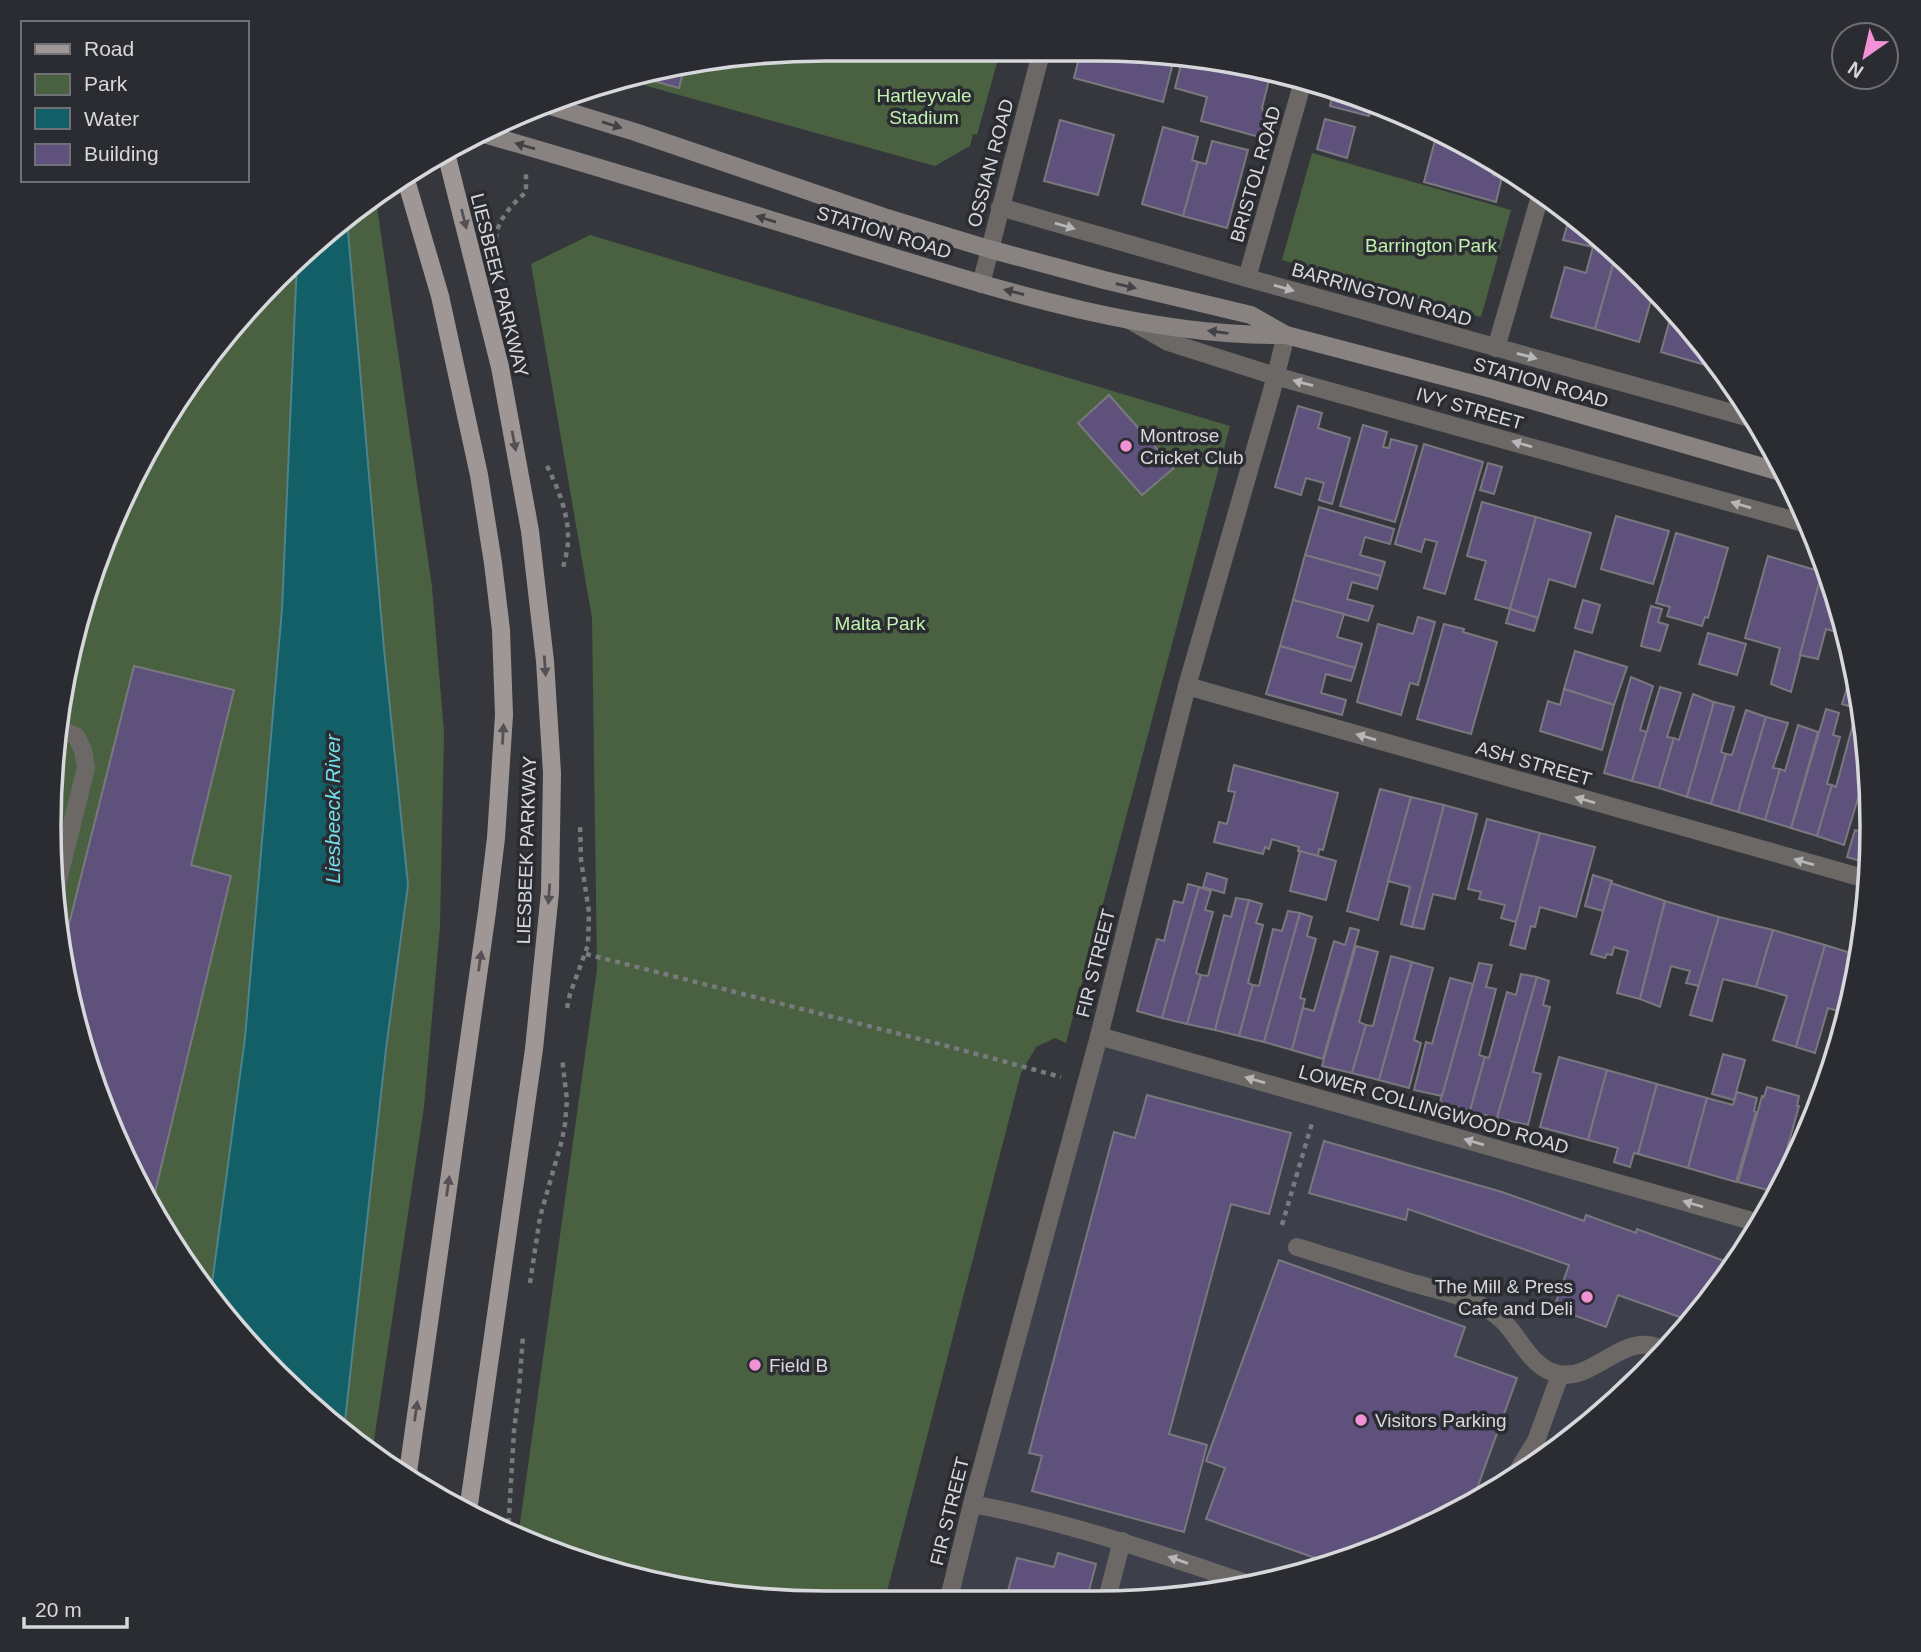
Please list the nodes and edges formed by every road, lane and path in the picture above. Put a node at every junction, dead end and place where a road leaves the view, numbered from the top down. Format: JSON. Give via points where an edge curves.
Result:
{"nodes":[{"id":1,"x":1039,"y":61,"type":"edge"},
{"id":2,"x":1300,"y":89,"type":"edge"},
{"id":3,"x":560,"y":109,"type":"edge"},
{"id":4,"x":494,"y":137,"type":"edge"},
{"id":5,"x":448,"y":162,"type":"edge"},
{"id":6,"x":408,"y":186,"type":"edge"},
{"id":7,"x":1538,"y":203,"type":"edge"},
{"id":8,"x":1000,"y":207,"type":"junction"},
{"id":9,"x":989,"y":249,"type":"junction"},
{"id":10,"x":1247,"y":278,"type":"junction"},
{"id":11,"x":981,"y":284,"type":"junction"},
{"id":12,"x":1128,"y":320,"type":"junction"},
{"id":13,"x":1286,"y":335,"type":"junction"},
{"id":14,"x":1496,"y":348,"type":"junction"},
{"id":15,"x":1275,"y":376,"type":"junction"},
{"id":16,"x":1739,"y":415,"type":"edge"},
{"id":17,"x":1771,"y":469,"type":"edge"},
{"id":18,"x":1796,"y":521,"type":"edge"},
{"id":19,"x":1187,"y":686,"type":"junction"},
{"id":20,"x":67,"y":733,"type":"edge"},
{"id":21,"x":62,"y":862,"type":"edge"},
{"id":22,"x":1858,"y":877,"type":"edge"},
{"id":23,"x":565,"y":1021,"type":"dead end"},
{"id":24,"x":1098,"y":1036,"type":"junction"},
{"id":25,"x":561,"y":1057,"type":"dead end"},
{"id":26,"x":1085,"y":1084,"type":"junction"},
{"id":27,"x":1319,"y":1098,"type":"junction"},
{"id":28,"x":1750,"y":1220,"type":"edge"},
{"id":29,"x":1297,"y":1247,"type":"joint"},
{"id":30,"x":530,"y":1285,"type":"dead end"},
{"id":31,"x":523,"y":1335,"type":"dead end"},
{"id":32,"x":1654,"y":1347,"type":"edge"},
{"id":33,"x":1560,"y":1375,"type":"junction"},
{"id":34,"x":1526,"y":1458,"type":"edge"},
{"id":35,"x":409,"y":1467,"type":"edge"},
{"id":36,"x":469,"y":1502,"type":"edge"},
{"id":37,"x":972,"y":1504,"type":"junction"},
{"id":38,"x":509,"y":1522,"type":"edge"},
{"id":39,"x":1122,"y":1541,"type":"junction"},
{"id":40,"x":1231,"y":1578,"type":"edge"},
{"id":41,"x":1108,"y":1590,"type":"edge"},
{"id":42,"x":951,"y":1591,"type":"edge"}],
"edges":[{"from":1,"to":8,"type":"street","name":"OSSIAN ROAD"},
{"from":2,"to":10,"type":"street","name":"BRISTOL ROAD"},
{"from":3,"to":9,"type":"main road","name":"STATION ROAD","one_way":true},
{"from":11,"to":4,"type":"main road","name":"STATION ROAD","one_way":true},
{"from":5,"to":36,"type":"main road","name":"LIESBEEK PARKWAY","one_way":true,"via":[[500,367],[530,531],[552,773],[550,892],[538,1006]]},
{"from":35,"to":6,"type":"main road","name":"LIESBEEK PARKWAY","one_way":true,"via":[[489,900],[504,715],[501,630],[479,475],[440,296]]},
{"from":7,"to":14,"type":"street"},
{"from":8,"to":9,"type":"street","name":"OSSIAN ROAD"},
{"from":8,"to":10,"type":"street","name":"BARRINGTON ROAD","one_way":true},
{"from":9,"to":11,"type":"street","name":"OSSIAN ROAD"},
{"from":9,"to":13,"type":"main road","name":"STATION ROAD","one_way":true,"via":[[1251,315]]},
{"from":10,"to":14,"type":"street","name":"BARRINGTON ROAD","one_way":true},
{"from":12,"to":11,"type":"main road","name":"STATION ROAD","one_way":true},
{"from":13,"to":12,"type":"main road","name":"STATION ROAD","one_way":true,"via":[[1244,336]]},
{"from":12,"to":15,"type":"street","name":"IVY STREET","via":[[1168,342]]},
{"from":13,"to":15,"type":"street","name":"FIR STREET"},
{"from":13,"to":17,"type":"main road","name":"STATION ROAD"},
{"from":14,"to":16,"type":"street","name":"BARRINGTON ROAD","one_way":true},
{"from":18,"to":15,"type":"street","name":"IVY STREET","one_way":true},
{"from":15,"to":19,"type":"street","name":"FIR STREET"},
{"from":22,"to":19,"type":"street","name":"ASH STREET","one_way":true},
{"from":19,"to":24,"type":"street","name":"FIR STREET"},
{"from":20,"to":21,"type":"street","via":[[76,736],[86,768]]},
{"from":23,"to":26,"type":"path","via":[[586,954]]},
{"from":24,"to":26,"type":"street","name":"FIR STREET"},
{"from":27,"to":24,"type":"street","name":"LOWER COLLINGWOOD ROAD","one_way":true},
{"from":25,"to":30,"type":"path","via":[[565,1124],[540,1217]]},
{"from":26,"to":37,"type":"street","name":"FIR STREET"},
{"from":28,"to":27,"type":"street","name":"LOWER COLLINGWOOD ROAD","one_way":true},
{"from":27,"to":29,"type":"path","via":[[1282,1224]]},
{"from":29,"to":33,"type":"street","via":[[1475,1302],[1502,1320],[1544,1369]]},
{"from":31,"to":38,"type":"path"},
{"from":32,"to":33,"type":"street","via":[[1626,1348],[1578,1373]]},
{"from":33,"to":34,"type":"street"},
{"from":37,"to":39,"type":"street"},
{"from":37,"to":42,"type":"street","name":"FIR STREET"},
{"from":40,"to":39,"type":"street","one_way":true},
{"from":39,"to":41,"type":"street"}]}
